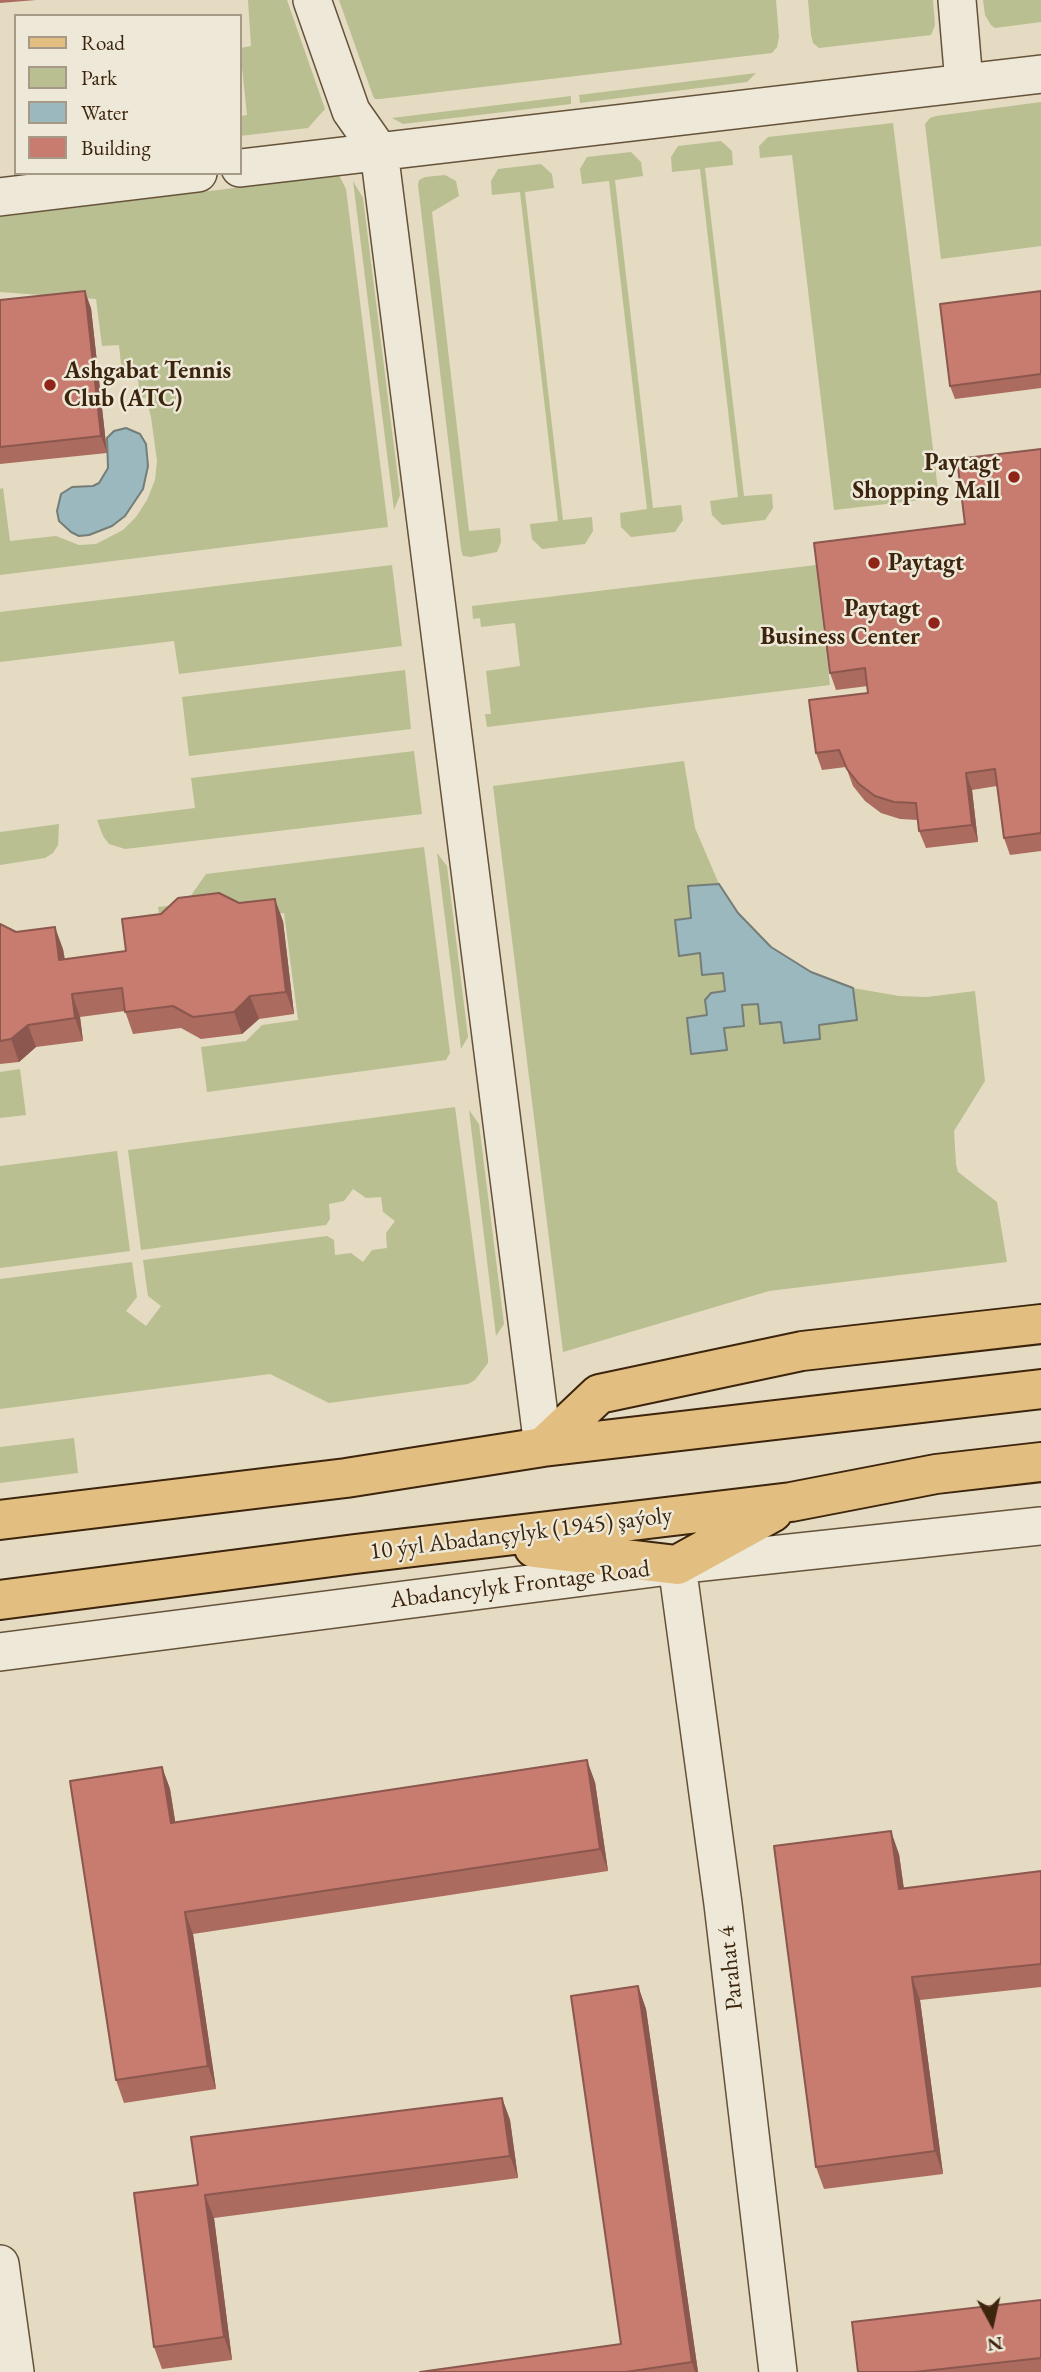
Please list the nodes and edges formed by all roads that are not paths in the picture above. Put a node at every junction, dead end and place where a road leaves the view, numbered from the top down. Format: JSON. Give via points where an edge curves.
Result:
{"nodes":[{"id":1,"x":312,"y":0,"type":"edge"},
{"id":2,"x":957,"y":0,"type":"edge"},
{"id":3,"x":1041,"y":74,"type":"edge"},
{"id":4,"x":964,"y":83,"type":"junction"},
{"id":5,"x":379,"y":151,"type":"junction"},
{"id":6,"x":242,"y":168,"type":"edge"},
{"id":7,"x":182,"y":175,"type":"edge"},
{"id":8,"x":0,"y":197,"type":"edge"},
{"id":9,"x":1041,"y":1324,"type":"edge"},
{"id":10,"x":1041,"y":1389,"type":"edge"},
{"id":11,"x":543,"y":1447,"type":"junction"},
{"id":12,"x":1041,"y":1462,"type":"edge"},
{"id":13,"x":791,"y":1502,"type":"junction"},
{"id":14,"x":0,"y":1520,"type":"edge"},
{"id":15,"x":1041,"y":1526,"type":"edge"},
{"id":16,"x":476,"y":1541,"type":"junction"},
{"id":17,"x":677,"y":1565,"type":"junction"},
{"id":18,"x":0,"y":1600,"type":"edge"},
{"id":19,"x":0,"y":1652,"type":"edge"},
{"id":20,"x":0,"y":2264,"type":"edge"},
{"id":21,"x":15,"y":2372,"type":"edge"},
{"id":22,"x":778,"y":2372,"type":"edge"}],
"edges":[{"from":1,"to":5,"type":"street","via":[[351,111]]},
{"from":2,"to":4,"type":"street"},
{"from":3,"to":4,"type":"street"},
{"from":4,"to":5,"type":"street"},
{"from":5,"to":6,"type":"street"},
{"from":5,"to":11,"type":"street"},
{"from":7,"to":8,"type":"street"},
{"from":9,"to":11,"type":"main road","via":[[802,1351],[599,1394]]},
{"from":10,"to":11,"type":"main road"},
{"from":11,"to":14,"type":"main road","via":[[346,1478]]},
{"from":12,"to":13,"type":"main road","name":"10 ýyl Abadançylyk (1945) şaýoly","via":[[936,1474]]},
{"from":13,"to":16,"type":"main road","name":"10 ýyl Abadançylyk (1945) şaýoly"},
{"from":13,"to":17,"type":"main road"},
{"from":15,"to":17,"type":"street","name":"Abadancylyk Frontage Road"},
{"from":16,"to":17,"type":"main road"},
{"from":16,"to":18,"type":"main road","name":"10 ýyl Abadançylyk (1945) şaýoly"},
{"from":17,"to":19,"type":"street","name":"Abadancylyk Frontage Road"},
{"from":17,"to":22,"type":"street","name":"Parahat 4","via":[[723,1904]]},
{"from":20,"to":21,"type":"street"}]}
